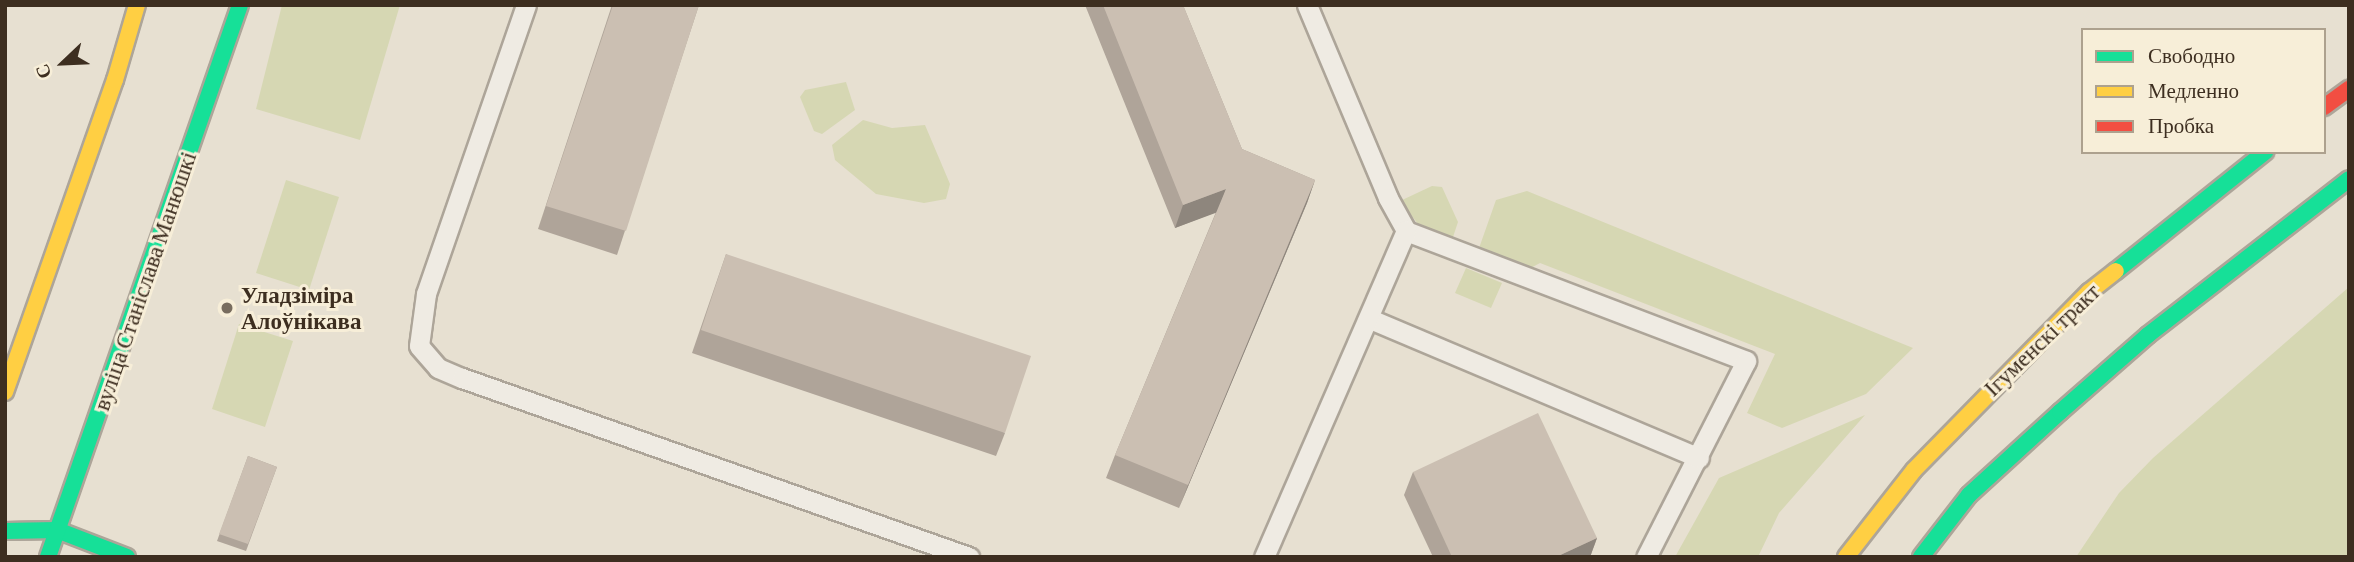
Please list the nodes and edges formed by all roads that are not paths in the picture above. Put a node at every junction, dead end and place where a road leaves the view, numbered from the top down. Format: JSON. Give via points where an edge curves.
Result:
{"nodes":[{"id":1,"x":137,"y":5,"type":"edge"},
{"id":2,"x":240,"y":5,"type":"edge"},
{"id":3,"x":526,"y":5,"type":"edge"},
{"id":4,"x":1307,"y":5,"type":"edge"},
{"id":5,"x":2349,"y":89,"type":"edge"},
{"id":6,"x":2326,"y":106,"type":"edge"},
{"id":7,"x":2262,"y":154,"type":"edge"},
{"id":8,"x":2349,"y":180,"type":"edge"},
{"id":9,"x":1406,"y":231,"type":"junction"},
{"id":10,"x":1370,"y":319,"type":"junction"},
{"id":11,"x":5,"y":392,"type":"edge"},
{"id":12,"x":1699,"y":458,"type":"junction"},
{"id":13,"x":57,"y":530,"type":"junction"},
{"id":14,"x":5,"y":531,"type":"edge"},
{"id":15,"x":48,"y":557,"type":"edge"},
{"id":16,"x":128,"y":557,"type":"edge"},
{"id":17,"x":969,"y":557,"type":"edge"},
{"id":18,"x":1264,"y":557,"type":"edge"},
{"id":19,"x":1646,"y":557,"type":"edge"},
{"id":20,"x":1846,"y":557,"type":"edge"},
{"id":21,"x":1921,"y":557,"type":"edge"}],
"edges":[{"from":1,"to":11,"type":"main road"},
{"from":2,"to":13,"type":"main road","name":"вуліца Станіслава Манюшкі"},
{"from":3,"to":17,"type":"lane","via":[[426,294],[419,346],[438,368],[462,378]]},
{"from":4,"to":9,"type":"lane"},
{"from":5,"to":6,"type":"main road"},
{"from":7,"to":20,"type":"main road","name":"Ігуменскі тракт","via":[[2089,292],[1914,470]]},
{"from":8,"to":21,"type":"main road","via":[[2148,335],[2060,412],[1969,495]]},
{"from":9,"to":10,"type":"lane"},
{"from":9,"to":12,"type":"lane","via":[[1746,360]]},
{"from":10,"to":12,"type":"lane"},
{"from":10,"to":18,"type":"lane"},
{"from":12,"to":19,"type":"lane"},
{"from":13,"to":14,"type":"main road"},
{"from":13,"to":15,"type":"main road","name":"вуліца Станіслава Манюшкі"},
{"from":13,"to":16,"type":"main road"}]}
